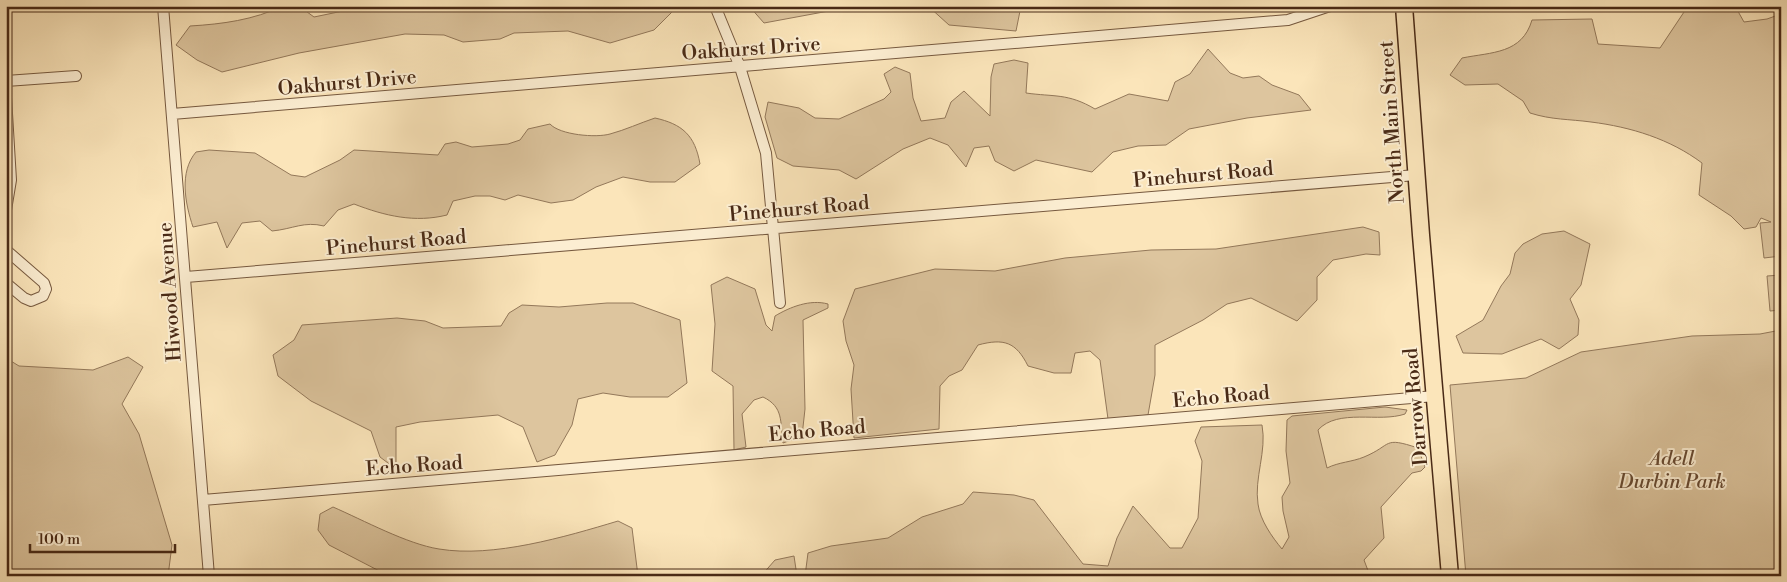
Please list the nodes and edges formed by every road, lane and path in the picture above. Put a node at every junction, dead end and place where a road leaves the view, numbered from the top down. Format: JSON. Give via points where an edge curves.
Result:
{"nodes":[{"id":1,"x":163,"y":6,"type":"edge"},
{"id":2,"x":715,"y":6,"type":"edge"},
{"id":3,"x":1330,"y":6,"type":"edge"},
{"id":4,"x":1404,"y":6,"type":"edge"},
{"id":5,"x":740,"y":67,"type":"junction"},
{"id":6,"x":76,"y":76,"type":"dead end"},
{"id":7,"x":6,"y":81,"type":"edge"},
{"id":8,"x":6,"y":97,"type":"edge"},
{"id":9,"x":172,"y":114,"type":"junction"},
{"id":10,"x":1416,"y":175,"type":"junction"},
{"id":11,"x":6,"y":210,"type":"edge"},
{"id":12,"x":774,"y":228,"type":"junction"},
{"id":13,"x":1421,"y":235,"type":"joint"},
{"id":14,"x":6,"y":250,"type":"edge"},
{"id":15,"x":186,"y":277,"type":"junction"},
{"id":16,"x":6,"y":283,"type":"edge"},
{"id":17,"x":780,"y":303,"type":"dead end"},
{"id":18,"x":1435,"y":396,"type":"junction"},
{"id":19,"x":203,"y":500,"type":"junction"},
{"id":20,"x":209,"y":576,"type":"edge"},
{"id":21,"x":1450,"y":576,"type":"edge"}],
"edges":[{"from":1,"to":9,"type":"street","name":"Hiwood Avenue"},
{"from":2,"to":5,"type":"street"},
{"from":3,"to":5,"type":"street","name":"Oakhurst Drive","via":[[1288,20]]},
{"from":4,"to":10,"type":"main road","name":"North Main Street"},
{"from":5,"to":9,"type":"street","name":"Oakhurst Drive"},
{"from":5,"to":12,"type":"street","via":[[766,153]]},
{"from":6,"to":7,"type":"street"},
{"from":8,"to":11,"type":"street","via":[[11,166]]},
{"from":9,"to":15,"type":"street","name":"Hiwood Avenue"},
{"from":10,"to":12,"type":"street","name":"Pinehurst Road"},
{"from":10,"to":13,"type":"main road","name":"North Main Street"},
{"from":12,"to":15,"type":"street","name":"Pinehurst Road"},
{"from":12,"to":17,"type":"street"},
{"from":13,"to":18,"type":"main road","name":"Darrow Road"},
{"from":14,"to":16,"type":"street","via":[[44,283],[46,290],[44,296],[31,301]]},
{"from":15,"to":19,"type":"street","name":"Hiwood Avenue"},
{"from":18,"to":19,"type":"street","name":"Echo Road"},
{"from":18,"to":21,"type":"main road","name":"Darrow Road"},
{"from":19,"to":20,"type":"street","name":"Hiwood Avenue"}]}
